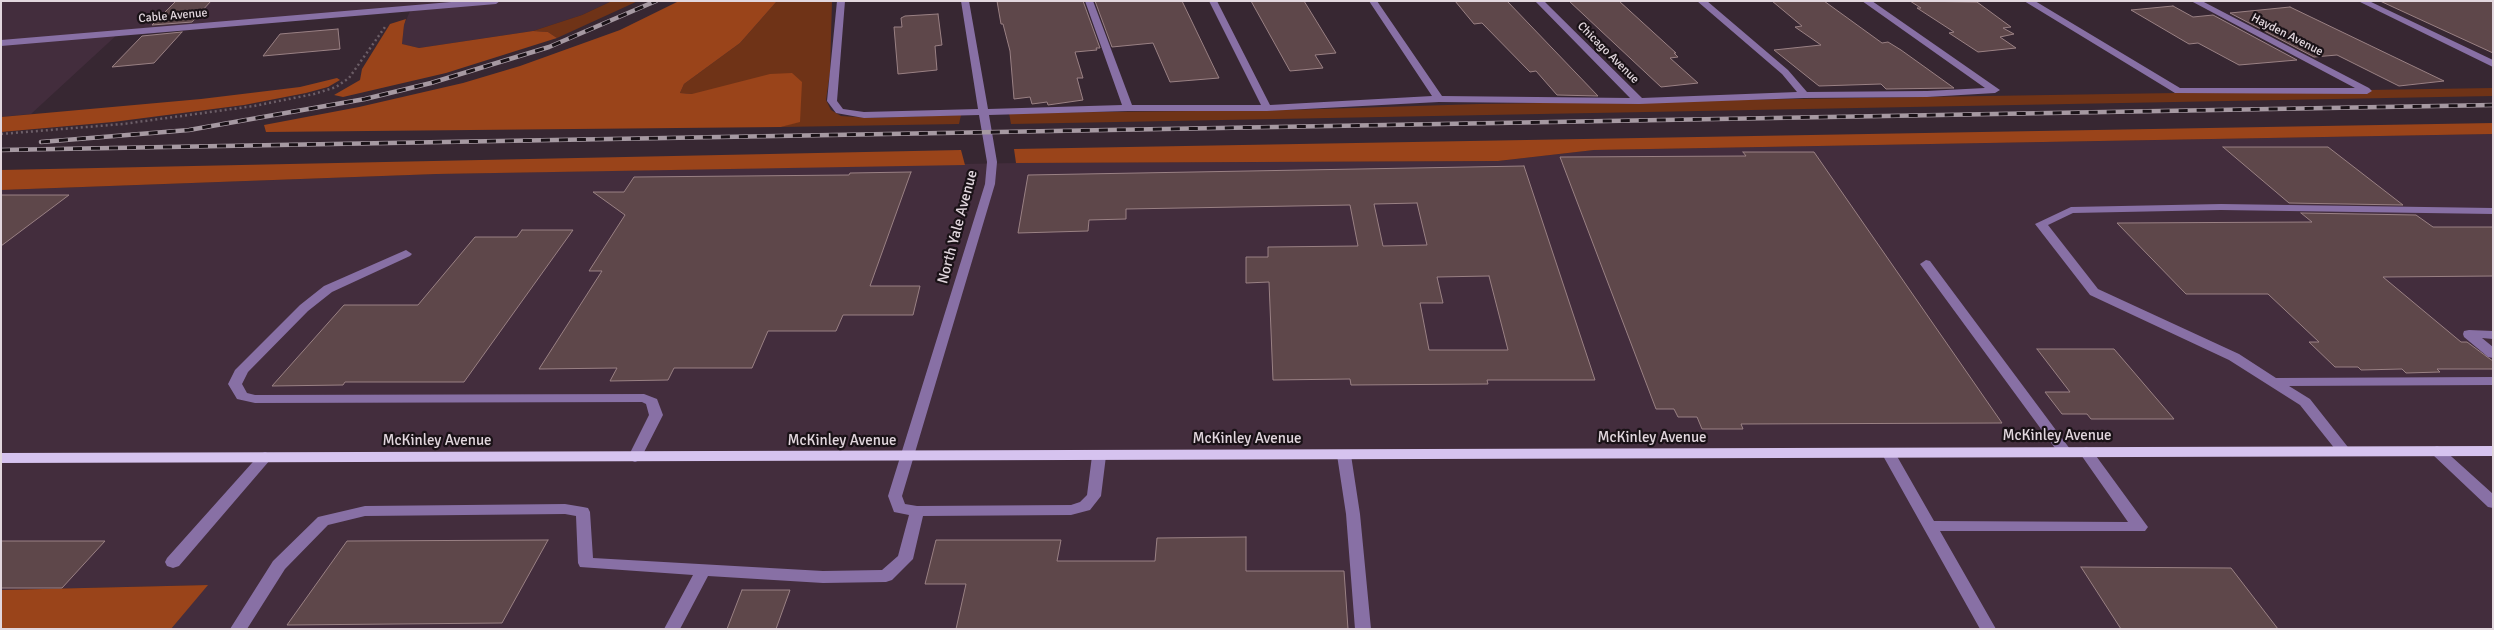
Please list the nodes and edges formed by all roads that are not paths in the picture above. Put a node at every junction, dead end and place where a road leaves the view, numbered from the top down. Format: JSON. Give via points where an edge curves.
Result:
{"nodes":[{"id":1,"x":496,"y":1,"type":"edge"},
{"id":2,"x":841,"y":1,"type":"edge"},
{"id":3,"x":965,"y":1,"type":"edge"},
{"id":4,"x":1089,"y":1,"type":"edge"},
{"id":5,"x":1213,"y":1,"type":"edge"},
{"id":6,"x":1373,"y":1,"type":"edge"},
{"id":7,"x":1539,"y":1,"type":"edge"},
{"id":8,"x":1701,"y":1,"type":"edge"},
{"id":9,"x":1866,"y":1,"type":"edge"},
{"id":10,"x":2028,"y":1,"type":"edge"},
{"id":11,"x":2195,"y":1,"type":"edge"},
{"id":12,"x":2362,"y":1,"type":"edge"},
{"id":13,"x":1,"y":43,"type":"edge"},
{"id":14,"x":2493,"y":64,"type":"edge"},
{"id":15,"x":1804,"y":95,"type":"junction"},
{"id":16,"x":1439,"y":99,"type":"junction"},
{"id":17,"x":1639,"y":101,"type":"junction"},
{"id":18,"x":1128,"y":108,"type":"junction"},
{"id":19,"x":1267,"y":108,"type":"junction"},
{"id":20,"x":985,"y":112,"type":"junction"},
{"id":21,"x":2493,"y":211,"type":"edge"},
{"id":22,"x":406,"y":254,"type":"dead end"},
{"id":23,"x":1926,"y":264,"type":"dead end"},
{"id":24,"x":2493,"y":334,"type":"edge"},
{"id":25,"x":2493,"y":354,"type":"edge"},
{"id":26,"x":2493,"y":381,"type":"edge"},
{"id":27,"x":2272,"y":382,"type":"junction"},
{"id":28,"x":2344,"y":451,"type":"junction"},
{"id":29,"x":2437,"y":451,"type":"junction"},
{"id":30,"x":2493,"y":451,"type":"edge"},
{"id":31,"x":2065,"y":452,"type":"junction"},
{"id":32,"x":2086,"y":452,"type":"junction"},
{"id":33,"x":1889,"y":454,"type":"junction"},
{"id":34,"x":1344,"y":455,"type":"junction"},
{"id":35,"x":1099,"y":456,"type":"junction"},
{"id":36,"x":265,"y":457,"type":"junction"},
{"id":37,"x":907,"y":457,"type":"junction"},
{"id":38,"x":1,"y":458,"type":"edge"},
{"id":39,"x":635,"y":458,"type":"junction"},
{"id":40,"x":2493,"y":503,"type":"edge"},
{"id":41,"x":917,"y":511,"type":"junction"},
{"id":42,"x":1930,"y":526,"type":"junction"},
{"id":43,"x":173,"y":562,"type":"dead end"},
{"id":44,"x":703,"y":571,"type":"junction"},
{"id":45,"x":238,"y":629,"type":"edge"},
{"id":46,"x":672,"y":629,"type":"edge"},
{"id":47,"x":1363,"y":629,"type":"edge"},
{"id":48,"x":1988,"y":629,"type":"edge"}],
"edges":[{"from":1,"to":13,"type":"street","name":"Cable Avenue"},
{"from":2,"to":20,"type":"street","via":[[832,101],[840,111],[864,115]]},
{"from":3,"to":20,"type":"street","name":"North Yale Avenue"},
{"from":4,"to":18,"type":"street"},
{"from":5,"to":19,"type":"street"},
{"from":6,"to":16,"type":"street"},
{"from":7,"to":17,"type":"street","name":"Chicago Avenue"},
{"from":8,"to":15,"type":"street","via":[[1786,72]]},
{"from":9,"to":15,"type":"street","via":[[1995,90]]},
{"from":10,"to":11,"type":"street","name":"Hayden Avenue","via":[[2178,90],[2367,91]]},
{"from":12,"to":14,"type":"street"},
{"from":15,"to":17,"type":"street"},
{"from":16,"to":17,"type":"street"},
{"from":16,"to":19,"type":"street"},
{"from":18,"to":19,"type":"street"},
{"from":18,"to":20,"type":"street"},
{"from":20,"to":37,"type":"street","name":"North Yale Avenue","via":[[992,162],[990,184]]},
{"from":21,"to":27,"type":"street","via":[[2221,207],[2071,210],[2041,224],[2094,292],[2234,357]]},
{"from":22,"to":39,"type":"street","via":[[328,289],[304,308],[242,370],[235,384],[242,396],[255,399],[644,398],[652,402],[656,415]]},
{"from":23,"to":31,"type":"street"},
{"from":24,"to":25,"type":"street","via":[[2470,334]]},
{"from":26,"to":27,"type":"street"},
{"from":27,"to":28,"type":"street","via":[[2305,402]]},
{"from":28,"to":29,"type":"main road","name":"McKinley Avenue"},
{"from":28,"to":32,"type":"main road","name":"McKinley Avenue"},
{"from":29,"to":30,"type":"main road","name":"McKinley Avenue"},
{"from":29,"to":40,"type":"street"},
{"from":31,"to":32,"type":"main road","name":"McKinley Avenue"},
{"from":31,"to":33,"type":"main road","name":"McKinley Avenue"},
{"from":32,"to":42,"type":"street","via":[[2140,527]]},
{"from":33,"to":34,"type":"main road","name":"McKinley Avenue"},
{"from":33,"to":42,"type":"street"},
{"from":34,"to":35,"type":"main road","name":"McKinley Avenue"},
{"from":34,"to":47,"type":"street","via":[[1353,514]]},
{"from":35,"to":37,"type":"main road","name":"McKinley Avenue"},
{"from":35,"to":41,"type":"street","via":[[1094,496],[1085,506],[1071,510]]},
{"from":36,"to":38,"type":"main road","name":"McKinley Avenue"},
{"from":36,"to":39,"type":"main road","name":"McKinley Avenue"},
{"from":36,"to":43,"type":"street"},
{"from":37,"to":39,"type":"main road","name":"McKinley Avenue"},
{"from":37,"to":41,"type":"street","name":"North Yale Avenue","via":[[896,496],[899,508]]},
{"from":41,"to":44,"type":"street","via":[[905,559],[886,576],[823,577]]},
{"from":42,"to":48,"type":"street"},
{"from":44,"to":45,"type":"street","via":[[586,563],[583,512],[565,509],[365,512],[322,520],[279,565]]},
{"from":44,"to":46,"type":"street"}]}
